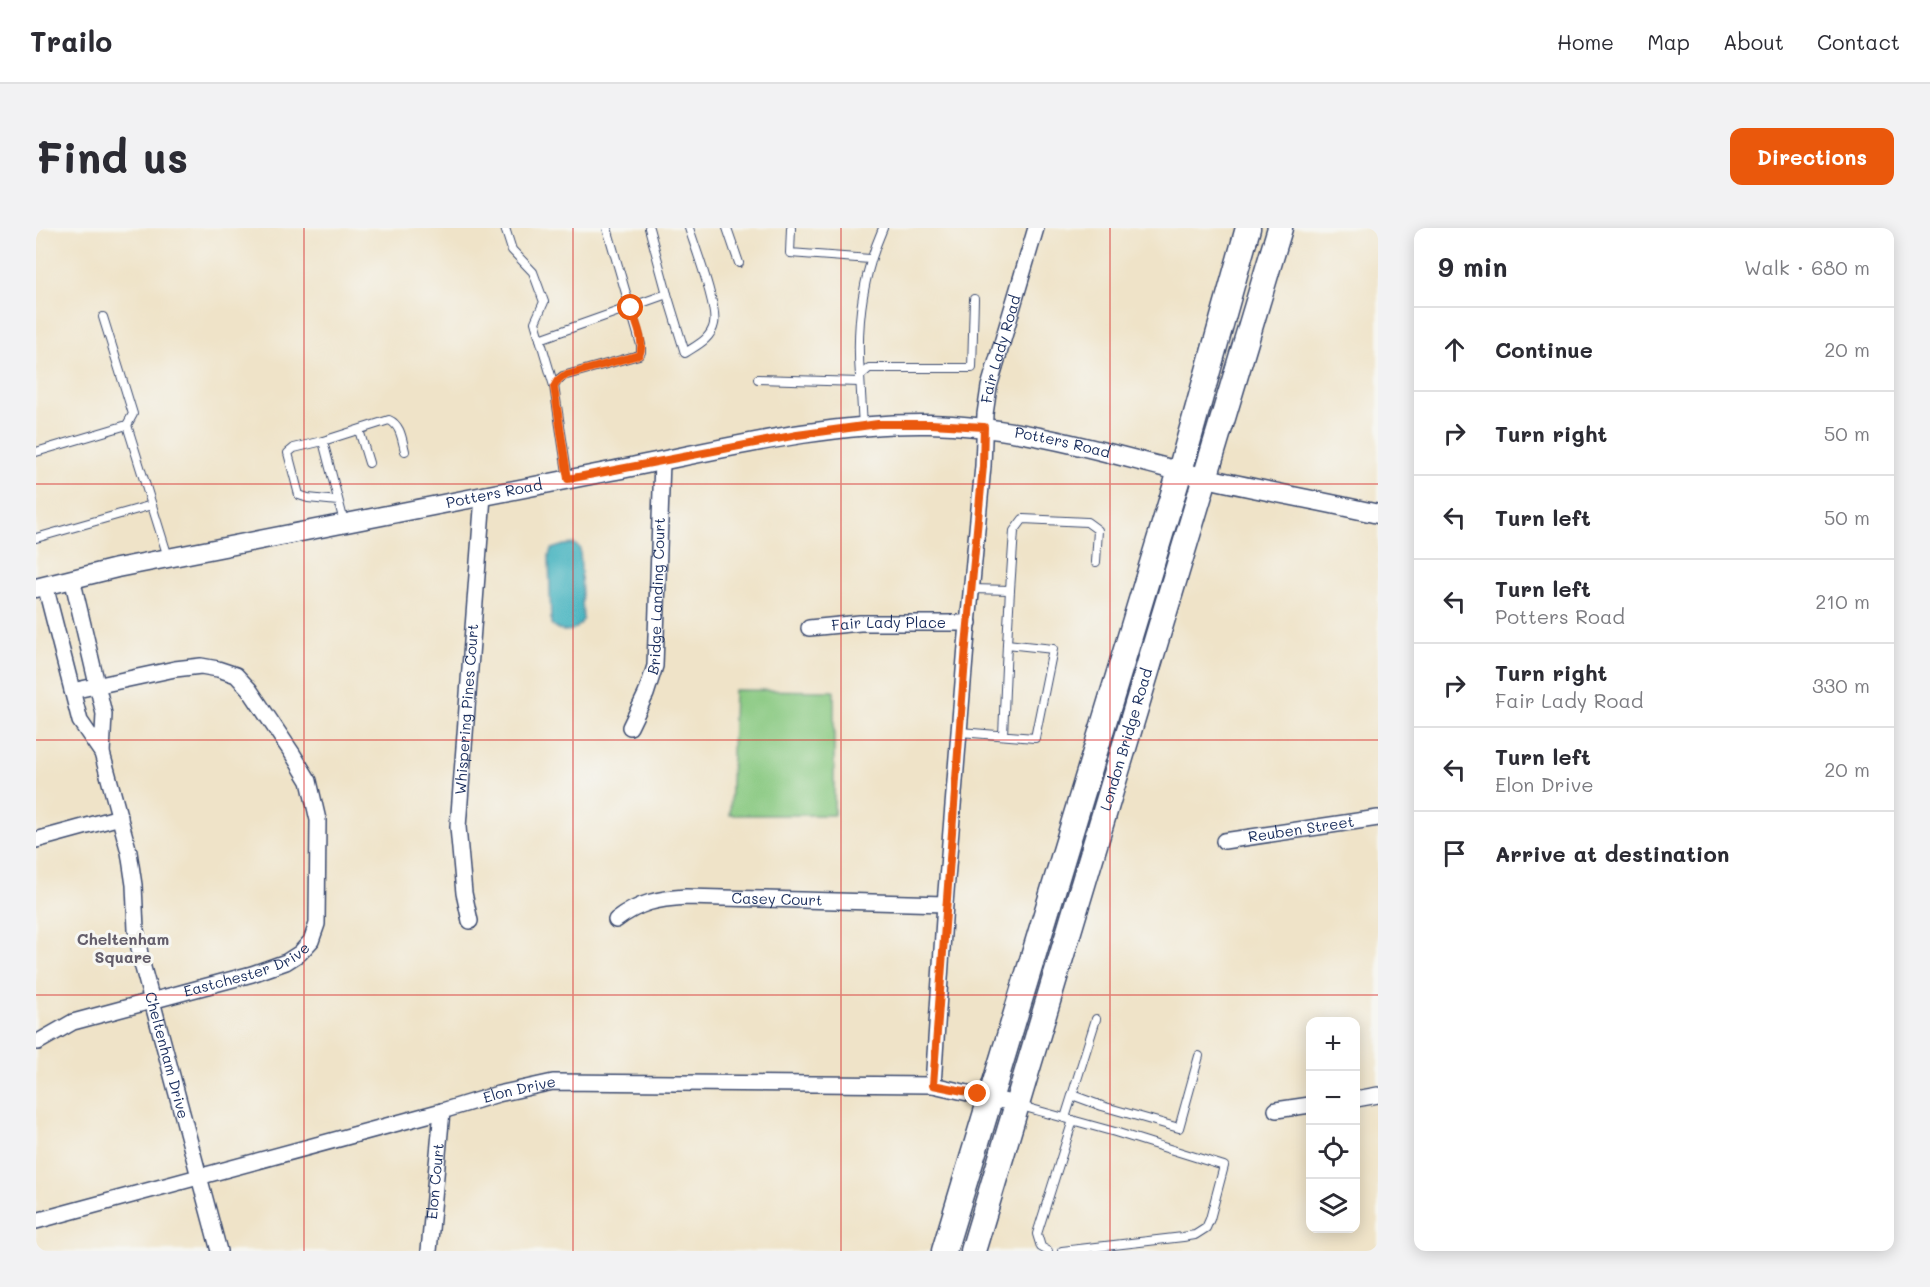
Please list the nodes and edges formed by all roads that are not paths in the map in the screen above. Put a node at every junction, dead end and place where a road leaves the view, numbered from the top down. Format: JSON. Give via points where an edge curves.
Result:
{"nodes":[{"id":1,"x":505,"y":228,"type":"edge"},
{"id":2,"x":607,"y":228,"type":"edge"},
{"id":3,"x":649,"y":228,"type":"edge"},
{"id":4,"x":689,"y":228,"type":"edge"},
{"id":5,"x":727,"y":228,"type":"edge"},
{"id":6,"x":790,"y":228,"type":"edge"},
{"id":7,"x":883,"y":228,"type":"edge"},
{"id":8,"x":1036,"y":228,"type":"edge"},
{"id":9,"x":1248,"y":228,"type":"edge"},
{"id":10,"x":1280,"y":228,"type":"edge"},
{"id":11,"x":870,"y":259,"type":"junction"},
{"id":12,"x":739,"y":263,"type":"dead end"},
{"id":13,"x":667,"y":294,"type":"junction"},
{"id":14,"x":974,"y":299,"type":"dead end"},
{"id":15,"x":631,"y":308,"type":"junction"},
{"id":16,"x":103,"y":317,"type":"dead end"},
{"id":17,"x":540,"y":339,"type":"junction"},
{"id":18,"x":758,"y":379,"type":"dead end"},
{"id":19,"x":860,"y":379,"type":"junction"},
{"id":20,"x":554,"y":387,"type":"junction"},
{"id":21,"x":127,"y":425,"type":"junction"},
{"id":22,"x":863,"y":427,"type":"junction"},
{"id":23,"x":984,"y":427,"type":"junction"},
{"id":24,"x":359,"y":430,"type":"junction"},
{"id":25,"x":323,"y":441,"type":"junction"},
{"id":26,"x":405,"y":451,"type":"dead end"},
{"id":27,"x":36,"y":452,"type":"edge"},
{"id":28,"x":662,"y":461,"type":"junction"},
{"id":29,"x":369,"y":463,"type":"dead end"},
{"id":30,"x":1180,"y":471,"type":"junction"},
{"id":31,"x":1207,"y":478,"type":"junction"},
{"id":32,"x":568,"y":479,"type":"junction"},
{"id":33,"x":483,"y":496,"type":"junction"},
{"id":34,"x":338,"y":501,"type":"junction"},
{"id":35,"x":152,"y":505,"type":"junction"},
{"id":36,"x":1378,"y":514,"type":"edge"},
{"id":37,"x":345,"y":523,"type":"junction"},
{"id":38,"x":36,"y":538,"type":"edge"},
{"id":39,"x":168,"y":558,"type":"junction"},
{"id":40,"x":1096,"y":562,"type":"dead end"},
{"id":41,"x":72,"y":578,"type":"junction"},
{"id":42,"x":40,"y":586,"type":"edge"},
{"id":43,"x":972,"y":589,"type":"junction"},
{"id":44,"x":1010,"y":590,"type":"junction"},
{"id":45,"x":969,"y":623,"type":"junction"},
{"id":46,"x":809,"y":628,"type":"dead end"},
{"id":47,"x":1007,"y":644,"type":"junction"},
{"id":48,"x":97,"y":686,"type":"junction"},
{"id":49,"x":72,"y":691,"type":"junction"},
{"id":50,"x":630,"y":727,"type":"dead end"},
{"id":51,"x":960,"y":732,"type":"junction"},
{"id":52,"x":1003,"y":735,"type":"junction"},
{"id":53,"x":102,"y":753,"type":"junction"},
{"id":54,"x":120,"y":817,"type":"junction"},
{"id":55,"x":1378,"y":818,"type":"edge"},
{"id":56,"x":36,"y":840,"type":"edge"},
{"id":57,"x":1224,"y":841,"type":"dead end"},
{"id":58,"x":945,"y":904,"type":"junction"},
{"id":59,"x":616,"y":920,"type":"dead end"},
{"id":60,"x":470,"y":921,"type":"dead end"},
{"id":61,"x":152,"y":999,"type":"junction"},
{"id":62,"x":1096,"y":1019,"type":"dead end"},
{"id":63,"x":38,"y":1041,"type":"dead end"},
{"id":64,"x":1199,"y":1056,"type":"dead end"},
{"id":65,"x":933,"y":1085,"type":"junction"},
{"id":66,"x":1072,"y":1095,"type":"junction"},
{"id":67,"x":1378,"y":1095,"type":"edge"},
{"id":68,"x":989,"y":1097,"type":"junction"},
{"id":69,"x":1360,"y":1098,"type":"edge"},
{"id":70,"x":1016,"y":1104,"type":"junction"},
{"id":71,"x":1306,"y":1106,"type":"edge"},
{"id":72,"x":1276,"y":1110,"type":"dead end"},
{"id":73,"x":442,"y":1111,"type":"junction"},
{"id":74,"x":1069,"y":1119,"type":"junction"},
{"id":75,"x":199,"y":1176,"type":"junction"},
{"id":76,"x":36,"y":1221,"type":"edge"},
{"id":77,"x":219,"y":1251,"type":"edge"},
{"id":78,"x":429,"y":1251,"type":"edge"},
{"id":79,"x":944,"y":1251,"type":"edge"},
{"id":80,"x":973,"y":1251,"type":"edge"},
{"id":81,"x":1048,"y":1251,"type":"edge"},
{"id":82,"x":1062,"y":1251,"type":"edge"}],
"edges":[{"from":1,"to":17,"type":"lane","via":[[512,250],[533,272],[544,302],[535,322]]},
{"from":2,"to":15,"type":"lane"},
{"from":3,"to":13,"type":"lane"},
{"from":4,"to":13,"type":"lane","via":[[713,305],[715,324],[706,339],[685,353]]},
{"from":5,"to":12,"type":"lane"},
{"from":6,"to":11,"type":"lane","via":[[790,253]]},
{"from":7,"to":11,"type":"lane"},
{"from":8,"to":23,"type":"street","name":"Fair Lady Road","via":[[989,387]]},
{"from":9,"to":30,"type":"main road","name":"London Bridge Road"},
{"from":10,"to":31,"type":"main road","name":"London Bridge Road"},
{"from":11,"to":19,"type":"lane","via":[[858,353]]},
{"from":13,"to":15,"type":"lane"},
{"from":14,"to":19,"type":"lane","via":[[972,368],[869,368]]},
{"from":15,"to":17,"type":"lane"},
{"from":15,"to":20,"type":"lane","via":[[642,345],[639,355],[563,376]]},
{"from":16,"to":21,"type":"lane","via":[[133,414]]},
{"from":17,"to":20,"type":"lane"},
{"from":18,"to":19,"type":"lane"},
{"from":19,"to":22,"type":"lane"},
{"from":20,"to":32,"type":"lane"},
{"from":21,"to":27,"type":"lane"},
{"from":21,"to":35,"type":"lane"},
{"from":22,"to":23,"type":"street","name":"Potters Road"},
{"from":22,"to":28,"type":"street","name":"Potters Road","via":[[797,435]]},
{"from":23,"to":30,"type":"street","name":"Potters Road","via":[[1065,441]]},
{"from":23,"to":43,"type":"street","name":"Fair Lady Road"},
{"from":24,"to":25,"type":"lane"},
{"from":24,"to":26,"type":"lane","via":[[378,422],[394,422]]},
{"from":24,"to":29,"type":"lane"},
{"from":25,"to":34,"type":"lane"},
{"from":25,"to":34,"type":"lane","via":[[288,453],[299,495]]},
{"from":28,"to":32,"type":"street","name":"Potters Road"},
{"from":28,"to":50,"type":"street","name":"Bridge Landing Court","via":[[655,666]]},
{"from":30,"to":31,"type":"street","name":"Potters Road"},
{"from":30,"to":68,"type":"main road","name":"London Bridge Road"},
{"from":31,"to":36,"type":"street","name":"Potters Road"},
{"from":31,"to":70,"type":"main road","name":"London Bridge Road"},
{"from":32,"to":33,"type":"street","name":"Potters Road"},
{"from":33,"to":37,"type":"street","name":"Potters Road"},
{"from":33,"to":60,"type":"street","name":"Whispering Pines Court","via":[[458,827]]},
{"from":34,"to":37,"type":"lane"},
{"from":35,"to":38,"type":"lane"},
{"from":35,"to":39,"type":"lane"},
{"from":37,"to":39,"type":"street","name":"Potters Road"},
{"from":39,"to":41,"type":"street","name":"Potters Road"},
{"from":40,"to":44,"type":"lane","via":[[1098,530],[1087,522],[1023,519],[1014,531]]},
{"from":41,"to":42,"type":"street","name":"Potters Road"},
{"from":41,"to":48,"type":"street","name":"Cheltenham Drive"},
{"from":42,"to":49,"type":"street","name":"Cheltenham Drive"},
{"from":43,"to":44,"type":"lane"},
{"from":43,"to":45,"type":"street","name":"Fair Lady Road"},
{"from":44,"to":47,"type":"lane"},
{"from":45,"to":46,"type":"street","name":"Fair Lady Place","via":[[860,622]]},
{"from":45,"to":51,"type":"street","name":"Fair Lady Road"},
{"from":47,"to":52,"type":"lane"},
{"from":47,"to":52,"type":"lane","via":[[1053,649],[1035,738]]},
{"from":48,"to":49,"type":"street","name":"Eastchester Drive"},
{"from":48,"to":53,"type":"street","name":"Cheltenham Drive","via":[[104,714]]},
{"from":48,"to":61,"type":"street","name":"Eastchester Drive","via":[[201,666],[236,675],[292,753],[309,781],[316,805],[317,924],[311,941],[286,962]]},
{"from":49,"to":53,"type":"street","name":"Cheltenham Drive","via":[[80,721]]},
{"from":51,"to":52,"type":"lane"},
{"from":51,"to":58,"type":"street","name":"Fair Lady Road"},
{"from":53,"to":54,"type":"street","name":"Cheltenham Drive"},
{"from":54,"to":56,"type":"street"},
{"from":54,"to":61,"type":"street","name":"Cheltenham Drive","via":[[134,885],[141,960]]},
{"from":55,"to":57,"type":"street","name":"Reuben Street"},
{"from":58,"to":59,"type":"street","name":"Casey Court","via":[[686,897],[642,904]]},
{"from":58,"to":65,"type":"street","name":"Fair Lady Road"},
{"from":61,"to":63,"type":"street","name":"Eastchester Drive","via":[[73,1022]]},
{"from":61,"to":75,"type":"street","name":"Cheltenham Drive"},
{"from":62,"to":66,"type":"lane"},
{"from":64,"to":66,"type":"lane","via":[[1179,1128]]},
{"from":65,"to":68,"type":"street","name":"Elon Drive"},
{"from":65,"to":73,"type":"street","name":"Elon Drive","via":[[553,1082]]},
{"from":66,"to":74,"type":"lane"},
{"from":67,"to":69,"type":"street"},
{"from":68,"to":70,"type":"street","name":"Elon Drive"},
{"from":68,"to":79,"type":"main road","name":"London Bridge Road"},
{"from":70,"to":74,"type":"lane"},
{"from":70,"to":80,"type":"main road","name":"London Bridge Road"},
{"from":71,"to":72,"type":"street"},
{"from":73,"to":75,"type":"street","name":"Elon Drive"},
{"from":73,"to":78,"type":"street","name":"Elon Court"},
{"from":74,"to":81,"type":"lane","via":[[1037,1234],[1041,1247]]},
{"from":74,"to":82,"type":"lane","via":[[1224,1166],[1210,1219],[1201,1232]]},
{"from":75,"to":76,"type":"street","name":"Elon Drive"},
{"from":75,"to":77,"type":"street","name":"Cheltenham Drive"}]}
